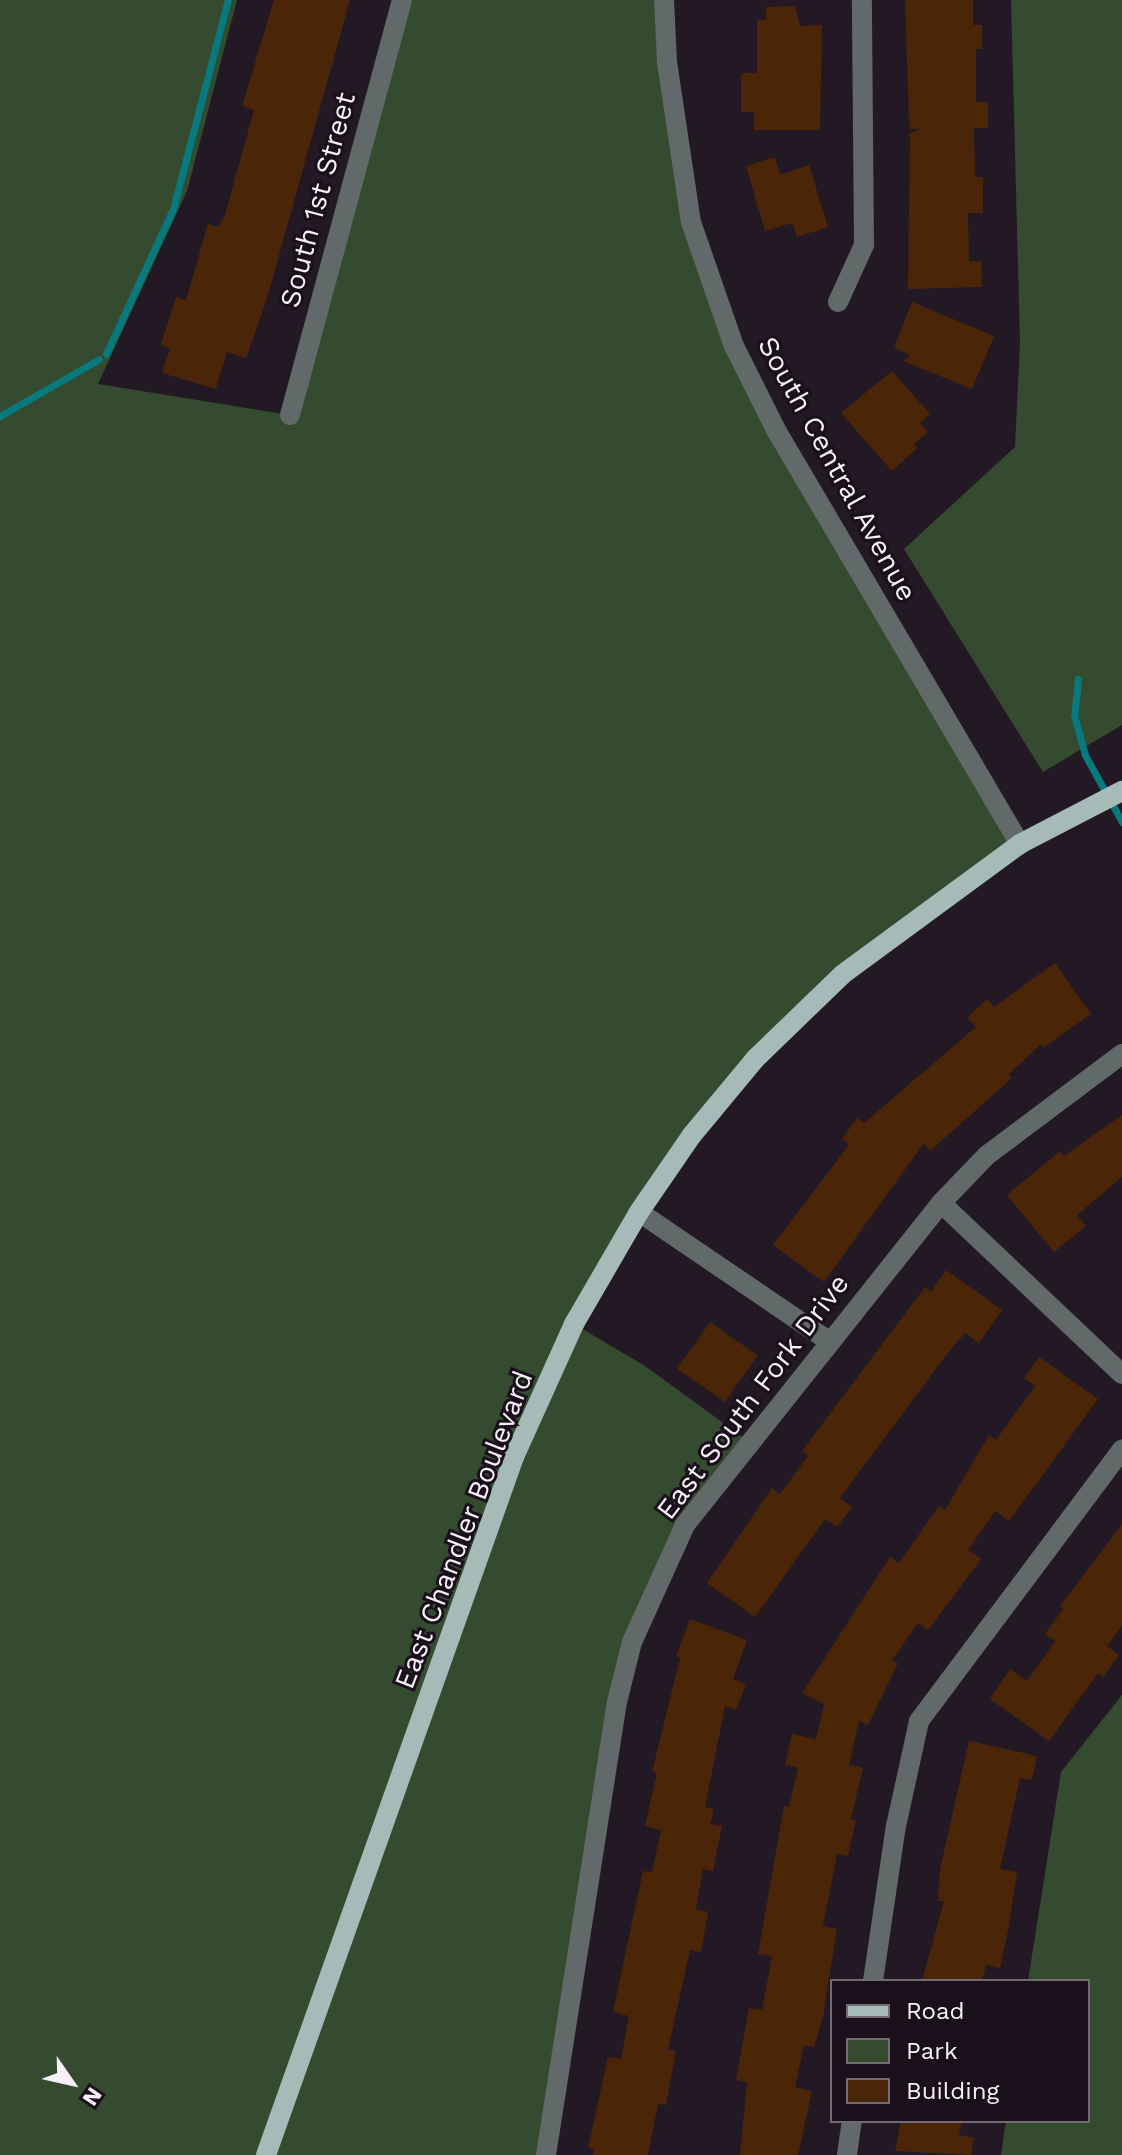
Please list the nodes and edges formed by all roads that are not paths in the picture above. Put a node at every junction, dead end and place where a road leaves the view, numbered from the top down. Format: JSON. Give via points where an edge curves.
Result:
{"nodes":[{"id":1,"x":402,"y":0,"type":"edge"},
{"id":2,"x":664,"y":0,"type":"edge"},
{"id":3,"x":862,"y":0,"type":"edge"},
{"id":4,"x":838,"y":302,"type":"dead end"},
{"id":5,"x":290,"y":415,"type":"dead end"},
{"id":6,"x":1114,"y":795,"type":"edge"},
{"id":7,"x":1020,"y":844,"type":"junction"},
{"id":8,"x":1122,"y":1054,"type":"edge"},
{"id":9,"x":941,"y":1203,"type":"junction"},
{"id":10,"x":639,"y":1212,"type":"junction"},
{"id":11,"x":829,"y":1341,"type":"junction"},
{"id":12,"x":1122,"y":1374,"type":"edge"},
{"id":13,"x":1122,"y":1450,"type":"edge"},
{"id":14,"x":873,"y":1979,"type":"edge"},
{"id":15,"x":852,"y":2123,"type":"edge"},
{"id":16,"x":266,"y":2155,"type":"edge"},
{"id":17,"x":546,"y":2155,"type":"edge"},
{"id":18,"x":847,"y":2155,"type":"edge"}],
"edges":[{"from":1,"to":5,"type":"street","name":"South 1st Street"},
{"from":2,"to":7,"type":"street","name":"South Central Avenue","via":[[667,62],[691,222],[734,346],[776,430]]},
{"from":3,"to":4,"type":"street","via":[[864,245]]},
{"from":6,"to":7,"type":"main road","name":"East Chandler Boulevard"},
{"from":7,"to":10,"type":"main road","name":"East Chandler Boulevard","via":[[843,974],[755,1059],[692,1135]]},
{"from":8,"to":9,"type":"street","name":"East South Fork Drive","via":[[986,1156]]},
{"from":9,"to":11,"type":"street","name":"East South Fork Drive"},
{"from":9,"to":12,"type":"street"},
{"from":10,"to":11,"type":"street"},
{"from":10,"to":16,"type":"main road","name":"East Chandler Boulevard","via":[[574,1324],[514,1457]]},
{"from":11,"to":17,"type":"street","name":"East South Fork Drive","via":[[685,1525],[632,1642],[617,1702]]},
{"from":13,"to":14,"type":"street","via":[[919,1721],[896,1826]]},
{"from":15,"to":18,"type":"street"}]}
